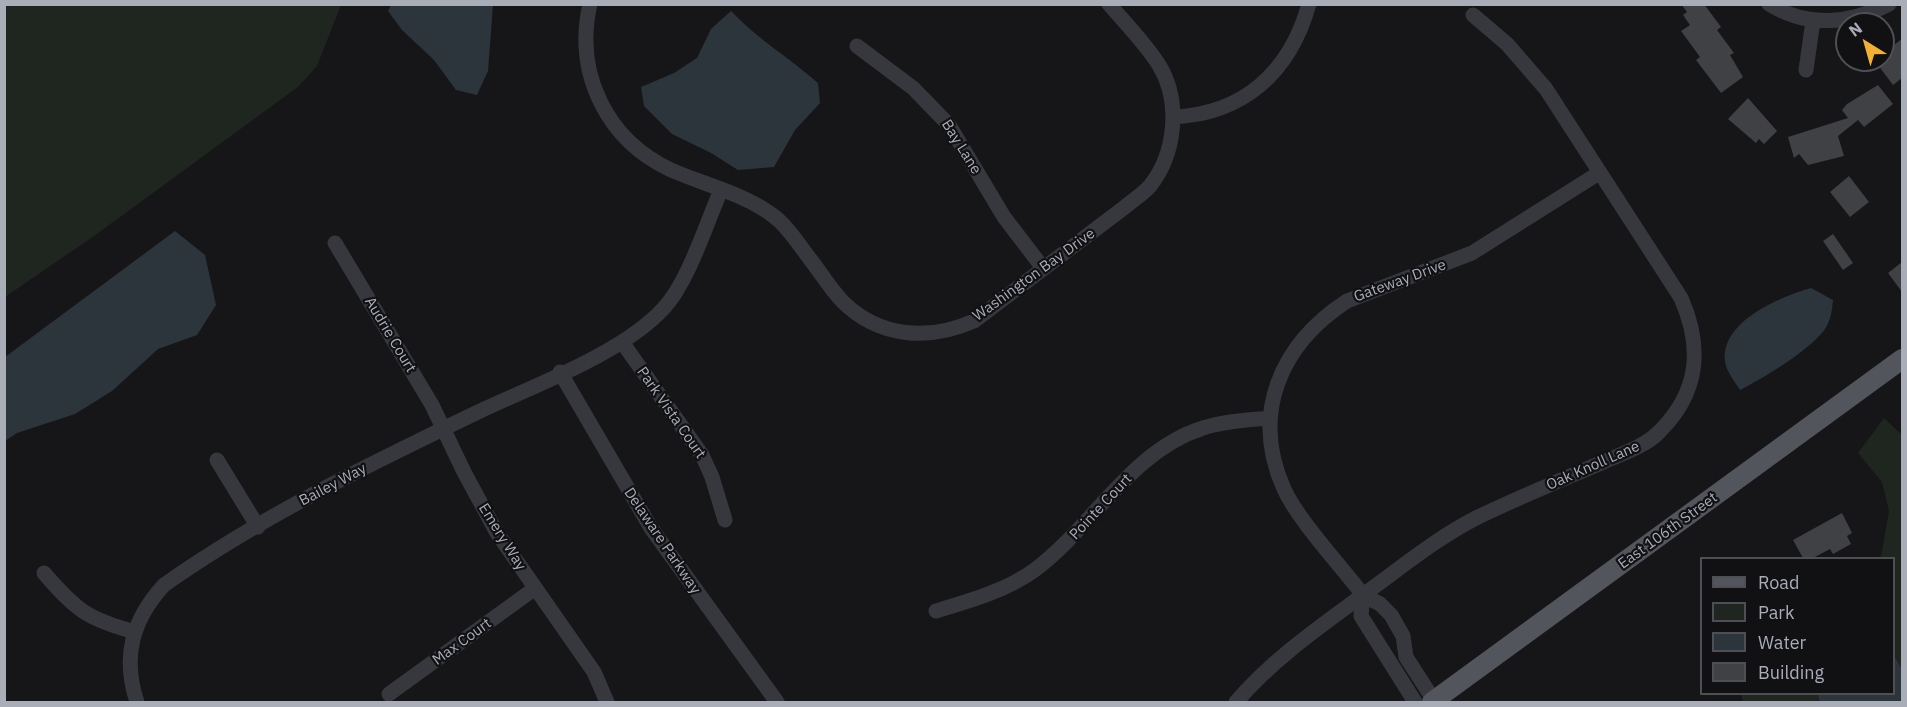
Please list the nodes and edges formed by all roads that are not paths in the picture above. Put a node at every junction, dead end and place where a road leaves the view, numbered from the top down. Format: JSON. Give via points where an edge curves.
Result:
{"nodes":[{"id":1,"x":590,"y":4,"type":"edge"},
{"id":2,"x":1109,"y":4,"type":"edge"},
{"id":3,"x":1309,"y":4,"type":"edge"},
{"id":4,"x":1769,"y":4,"type":"edge"},
{"id":5,"x":1889,"y":4,"type":"edge"},
{"id":6,"x":1473,"y":15,"type":"dead end"},
{"id":7,"x":1813,"y":21,"type":"junction"},
{"id":8,"x":857,"y":46,"type":"dead end"},
{"id":9,"x":1806,"y":70,"type":"dead end"},
{"id":10,"x":1173,"y":117,"type":"junction"},
{"id":11,"x":1599,"y":173,"type":"junction"},
{"id":12,"x":720,"y":190,"type":"junction"},
{"id":13,"x":335,"y":243,"type":"dead end"},
{"id":14,"x":1043,"y":268,"type":"junction"},
{"id":15,"x":622,"y":342,"type":"junction"},
{"id":16,"x":1902,"y":359,"type":"edge"},
{"id":17,"x":560,"y":372,"type":"junction"},
{"id":18,"x":1270,"y":418,"type":"junction"},
{"id":19,"x":443,"y":428,"type":"junction"},
{"id":20,"x":217,"y":459,"type":"dead end"},
{"id":21,"x":725,"y":520,"type":"dead end"},
{"id":22,"x":258,"y":527,"type":"junction"},
{"id":23,"x":44,"y":573,"type":"dead end"},
{"id":24,"x":534,"y":589,"type":"junction"},
{"id":25,"x":1363,"y":595,"type":"junction"},
{"id":26,"x":936,"y":611,"type":"dead end"},
{"id":27,"x":135,"y":632,"type":"junction"},
{"id":28,"x":389,"y":694,"type":"dead end"},
{"id":29,"x":137,"y":702,"type":"edge"},
{"id":30,"x":607,"y":702,"type":"edge"},
{"id":31,"x":777,"y":702,"type":"edge"},
{"id":32,"x":1236,"y":702,"type":"edge"},
{"id":33,"x":1429,"y":702,"type":"edge"}],
"edges":[{"from":1,"to":12,"type":"street","name":"Washington Bay Drive","via":[[586,57],[598,100],[609,119],[628,141],[652,159]]},
{"from":2,"to":10,"type":"street","name":"Washington Bay Drive","via":[[1159,65],[1168,82]]},
{"from":3,"to":10,"type":"street","via":[[1289,51],[1263,83],[1219,110],[1201,116]]},
{"from":4,"to":7,"type":"street"},
{"from":5,"to":7,"type":"street","via":[[1852,19]]},
{"from":6,"to":11,"type":"street","name":"Oak Knoll Lane","via":[[1526,63]]},
{"from":7,"to":9,"type":"street"},
{"from":8,"to":14,"type":"street","name":"Bay Lane","via":[[914,88],[949,125],[1004,217]]},
{"from":10,"to":14,"type":"street","name":"Washington Bay Drive","via":[[1168,151],[1149,187]]},
{"from":11,"to":18,"type":"street","name":"Gateway Drive","via":[[1472,253],[1347,301],[1330,312],[1302,338],[1286,361],[1275,389]]},
{"from":11,"to":25,"type":"street","name":"Oak Knoll Lane","via":[[1682,298],[1695,348],[1685,400],[1671,420],[1646,443],[1474,519],[1429,546]]},
{"from":12,"to":14,"type":"street","name":"Washington Bay Drive","via":[[758,205],[776,218],[842,301],[866,320],[896,333],[938,333],[974,321]]},
{"from":12,"to":15,"type":"street","name":"Bailey Way","via":[[689,266],[665,307]]},
{"from":13,"to":19,"type":"street","name":"Audrie Court"},
{"from":15,"to":17,"type":"street","name":"Bailey Way"},
{"from":15,"to":21,"type":"street","name":"Park Vista Court","via":[[702,455]]},
{"from":16,"to":33,"type":"main road","name":"East 106th Street"},
{"from":17,"to":19,"type":"street","name":"Bailey Way"},
{"from":17,"to":31,"type":"street","name":"Delaware Parkway","via":[[651,528]]},
{"from":18,"to":25,"type":"street","name":"Gateway Drive","via":[[1274,456],[1285,490]]},
{"from":18,"to":26,"type":"street","name":"Pointe Court","via":[[1229,422],[1183,437],[1145,462],[1065,545],[1035,570],[983,596]]},
{"from":19,"to":22,"type":"street","name":"Bailey Way"},
{"from":19,"to":24,"type":"street","name":"Emery Way","via":[[492,524]]},
{"from":20,"to":22,"type":"street"},
{"from":22,"to":27,"type":"street","name":"Bailey Way","via":[[164,585],[138,620]]},
{"from":23,"to":27,"type":"street","via":[[71,604],[89,616]]},
{"from":24,"to":28,"type":"street","name":"Max Court"},
{"from":24,"to":30,"type":"street","name":"Emery Way","via":[[594,672]]},
{"from":25,"to":32,"type":"street","name":"Oak Knoll Lane","via":[[1287,651]]},
{"from":25,"to":33,"type":"street","name":"Gateway Drive","via":[[1391,615],[1403,636],[1406,657]]},
{"from":25,"to":33,"type":"street","via":[[1361,616]]},
{"from":27,"to":29,"type":"street","name":"Bailey Way","via":[[130,666]]}]}
